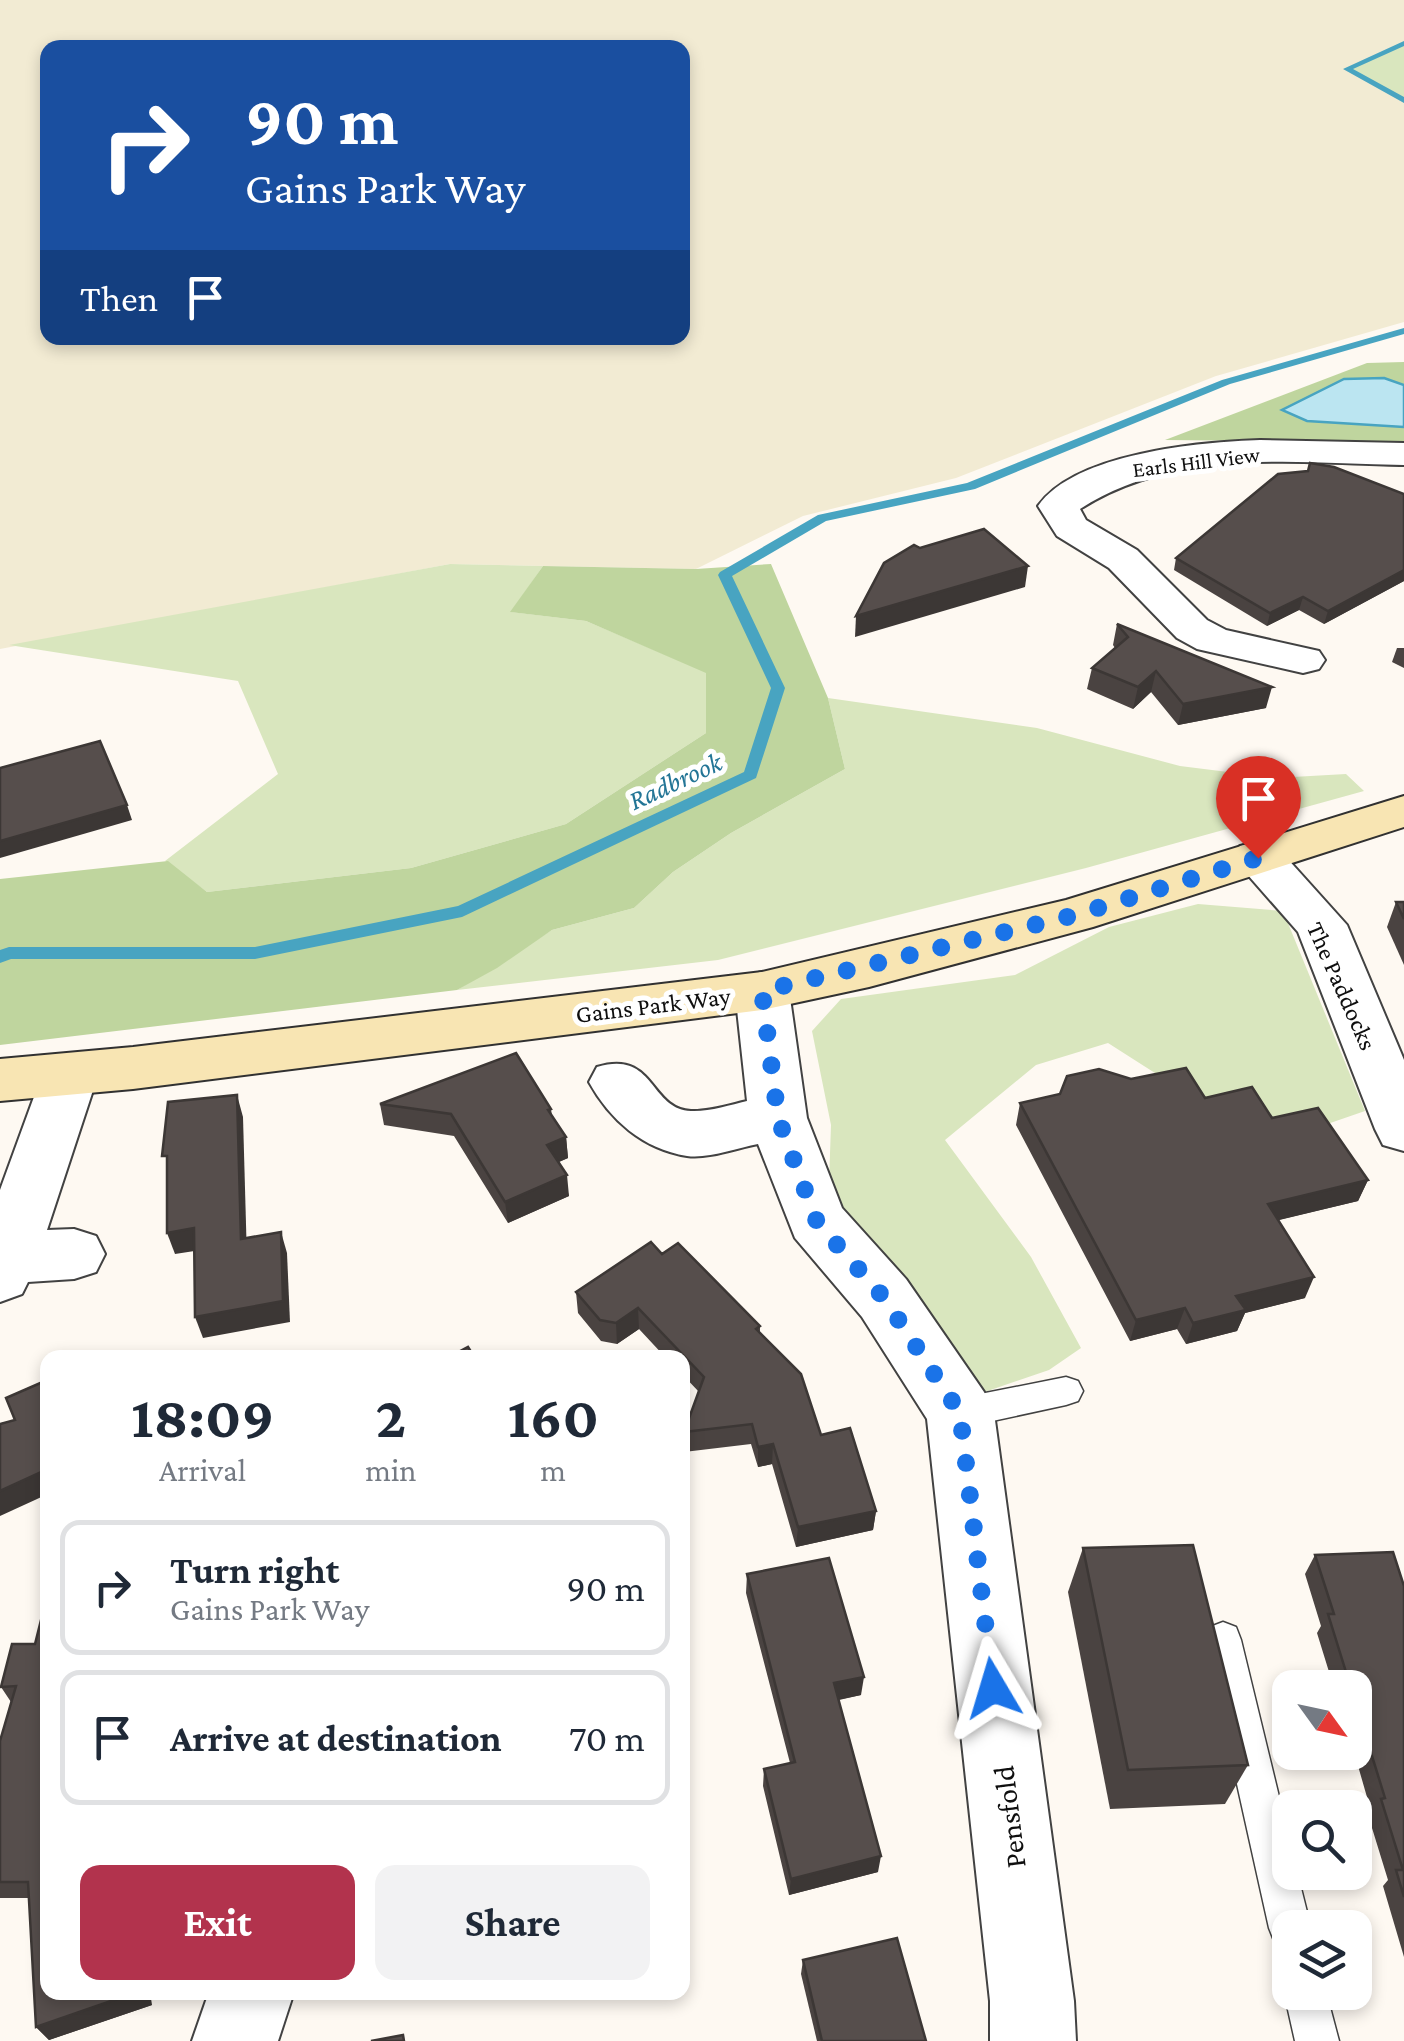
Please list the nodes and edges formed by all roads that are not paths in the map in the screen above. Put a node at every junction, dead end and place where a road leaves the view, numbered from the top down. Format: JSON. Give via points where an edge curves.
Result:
{"nodes":[{"id":1,"x":1404,"y":454,"type":"edge"},
{"id":2,"x":1303,"y":660,"type":"dead end"},
{"id":3,"x":1404,"y":810,"type":"edge"},
{"id":4,"x":1258,"y":858,"type":"junction"},
{"id":5,"x":762,"y":991,"type":"junction"},
{"id":6,"x":70,"y":1075,"type":"junction"},
{"id":7,"x":0,"y":1080,"type":"edge"},
{"id":8,"x":618,"y":1082,"type":"dead end"},
{"id":9,"x":778,"y":1118,"type":"junction"},
{"id":10,"x":1404,"y":1129,"type":"edge"},
{"id":11,"x":74,"y":1254,"type":"dead end"},
{"id":12,"x":4,"y":1267,"type":"edge"},
{"id":13,"x":1066,"y":1391,"type":"dead end"},
{"id":14,"x":960,"y":1413,"type":"junction"},
{"id":15,"x":1223,"y":1640,"type":"dead end"},
{"id":16,"x":1286,"y":1910,"type":"edge"},
{"id":17,"x":249,"y":2000,"type":"edge"},
{"id":18,"x":1309,"y":2010,"type":"edge"},
{"id":19,"x":235,"y":2041,"type":"edge"},
{"id":20,"x":1033,"y":2041,"type":"edge"},
{"id":21,"x":1316,"y":2041,"type":"edge"}],
"edges":[{"from":1,"to":2,"type":"street","name":"Earls Hill View","via":[[1281,453],[1159,462],[1118,472],[1058,506],[1071,528],[1124,559],[1192,629],[1212,640]]},
{"from":3,"to":4,"type":"street","name":"Gains Park Way"},
{"from":4,"to":5,"type":"street","name":"Gains Park Way","via":[[1075,915]]},
{"from":4,"to":10,"type":"street","name":"The Paddocks","via":[[1321,925]]},
{"from":5,"to":6,"type":"street","name":"Gains Park Way"},
{"from":5,"to":9,"type":"street","name":"Pensfold"},
{"from":6,"to":7,"type":"street","name":"Gains Park Way"},
{"from":6,"to":12,"type":"street"},
{"from":8,"to":9,"type":"street","via":[[655,1122],[690,1134]]},
{"from":9,"to":14,"type":"street","name":"Pensfold","via":[[817,1222],[884,1298]]},
{"from":11,"to":12,"type":"street"},
{"from":13,"to":14,"type":"lane"},
{"from":14,"to":20,"type":"street","name":"Pensfold"},
{"from":15,"to":16,"type":"lane"},
{"from":17,"to":19,"type":"street"},
{"from":18,"to":21,"type":"lane"}]}
